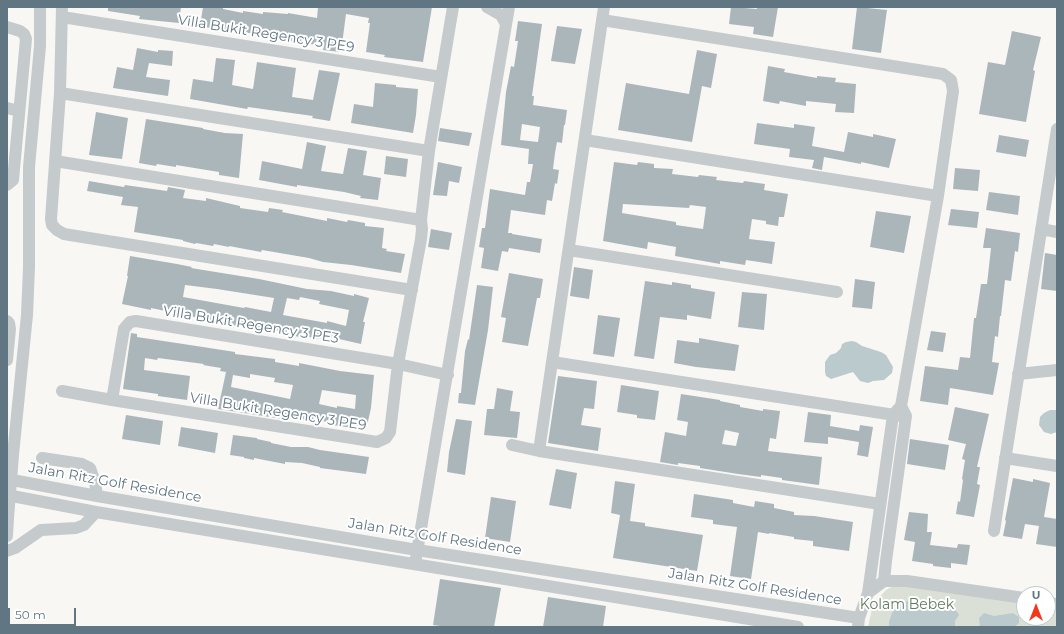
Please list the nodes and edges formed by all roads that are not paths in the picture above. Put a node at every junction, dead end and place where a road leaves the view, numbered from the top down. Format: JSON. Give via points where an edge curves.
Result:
{"nodes":[{"id":1,"x":40,"y":7,"type":"edge"},
{"id":2,"x":453,"y":7,"type":"edge"},
{"id":3,"x":487,"y":7,"type":"edge"},
{"id":4,"x":509,"y":7,"type":"edge"},
{"id":5,"x":604,"y":7,"type":"edge"},
{"id":6,"x":62,"y":12,"type":"edge"},
{"id":7,"x":602,"y":20,"type":"junction"},
{"id":8,"x":506,"y":24,"type":"junction"},
{"id":9,"x":7,"y":27,"type":"edge"},
{"id":10,"x":441,"y":77,"type":"junction"},
{"id":11,"x":60,"y":93,"type":"junction"},
{"id":12,"x":7,"y":108,"type":"edge"},
{"id":13,"x":19,"y":111,"type":"junction"},
{"id":14,"x":1057,"y":129,"type":"edge"},
{"id":15,"x":585,"y":140,"type":"junction"},
{"id":16,"x":429,"y":151,"type":"junction"},
{"id":17,"x":55,"y":161,"type":"junction"},
{"id":18,"x":7,"y":185,"type":"edge"},
{"id":19,"x":938,"y":196,"type":"junction"},
{"id":20,"x":421,"y":220,"type":"junction"},
{"id":21,"x":1041,"y":229,"type":"junction"},
{"id":22,"x":1057,"y":232,"type":"edge"},
{"id":23,"x":569,"y":250,"type":"junction"},
{"id":24,"x":412,"y":290,"type":"junction"},
{"id":25,"x":837,"y":292,"type":"dead end"},
{"id":26,"x":7,"y":321,"type":"edge"},
{"id":27,"x":7,"y":360,"type":"edge"},
{"id":28,"x":552,"y":362,"type":"junction"},
{"id":29,"x":398,"y":364,"type":"junction"},
{"id":30,"x":1057,"y":370,"type":"edge"},
{"id":31,"x":1018,"y":374,"type":"junction"},
{"id":32,"x":448,"y":375,"type":"junction"},
{"id":33,"x":62,"y":391,"type":"dead end"},
{"id":34,"x":112,"y":400,"type":"junction"},
{"id":35,"x":900,"y":412,"type":"junction"},
{"id":36,"x":512,"y":445,"type":"dead end"},
{"id":37,"x":539,"y":452,"type":"junction"},
{"id":38,"x":42,"y":458,"type":"dead end"},
{"id":39,"x":1005,"y":458,"type":"junction"},
{"id":40,"x":1057,"y":466,"type":"edge"},
{"id":41,"x":7,"y":479,"type":"edge"},
{"id":42,"x":7,"y":495,"type":"edge"},
{"id":43,"x":96,"y":496,"type":"junction"},
{"id":44,"x":880,"y":504,"type":"junction"},
{"id":45,"x":96,"y":512,"type":"junction"},
{"id":46,"x":994,"y":531,"type":"dead end"},
{"id":47,"x":7,"y":536,"type":"edge"},
{"id":48,"x":417,"y":550,"type":"junction"},
{"id":49,"x":7,"y":551,"type":"edge"},
{"id":50,"x":415,"y":565,"type":"junction"},
{"id":51,"x":884,"y":581,"type":"junction"},
{"id":52,"x":868,"y":594,"type":"junction"},
{"id":53,"x":1016,"y":597,"type":"edge"},
{"id":54,"x":858,"y":623,"type":"edge"},
{"id":55,"x":798,"y":627,"type":"edge"}],
"edges":[{"from":1,"to":47,"type":"street","bridge":true,"via":[[40,46],[29,167],[27,315]]},
{"from":2,"to":10,"type":"street","name":"Villa Bukit Regency 3 PE9"},
{"from":3,"to":8,"type":"street","via":[[501,14]]},
{"from":4,"to":8,"type":"street"},
{"from":5,"to":7,"type":"street"},
{"from":6,"to":10,"type":"street","name":"Villa Bukit Regency 3 PE9"},
{"from":6,"to":11,"type":"street","name":"Villa Bukit Regency 3 PE9"},
{"from":7,"to":15,"type":"street"},
{"from":7,"to":19,"type":"street","via":[[943,74],[951,80],[953,91]]},
{"from":8,"to":32,"type":"street"},
{"from":9,"to":13,"type":"street","via":[[20,31],[26,39]]},
{"from":10,"to":16,"type":"street","name":"Villa Bukit Regency 3 PE9"},
{"from":11,"to":16,"type":"street"},
{"from":11,"to":17,"type":"street","name":"Villa Bukit Regency 3 PE9"},
{"from":12,"to":13,"type":"street"},
{"from":13,"to":18,"type":"street","via":[[13,180]]},
{"from":14,"to":21,"type":"street"},
{"from":15,"to":19,"type":"street"},
{"from":15,"to":23,"type":"street"},
{"from":16,"to":20,"type":"street","name":"Villa Bukit Regency 3 PE9"},
{"from":17,"to":20,"type":"street"},
{"from":17,"to":24,"type":"street","name":"Villa Bukit Regency 3 PE9","via":[[51,219],[57,230],[64,234]]},
{"from":19,"to":35,"type":"street"},
{"from":20,"to":24,"type":"street","name":"Villa Bukit Regency 3 PE9","via":[[421,239]]},
{"from":21,"to":22,"type":"street"},
{"from":21,"to":31,"type":"street"},
{"from":23,"to":25,"type":"street"},
{"from":23,"to":28,"type":"street"},
{"from":24,"to":29,"type":"street","name":"Villa Bukit Regency 3 PE9"},
{"from":26,"to":27,"type":"street","via":[[10,329]]},
{"from":28,"to":35,"type":"street"},
{"from":28,"to":37,"type":"street"},
{"from":29,"to":32,"type":"street","name":"Villa Bukit Regency 3 PE3"},
{"from":29,"to":34,"type":"street","name":"Villa Bukit Regency 3 PE3","via":[[136,321],[130,322],[124,329]]},
{"from":29,"to":34,"type":"street","name":"Villa Bukit Regency 3 PE9","via":[[390,432],[386,438],[377,442]]},
{"from":30,"to":31,"type":"street"},
{"from":31,"to":39,"type":"street"},
{"from":32,"to":48,"type":"street"},
{"from":33,"to":34,"type":"street","name":"Villa Bukit Regency 3 PE9"},
{"from":35,"to":44,"type":"street"},
{"from":35,"to":51,"type":"street"},
{"from":36,"to":37,"type":"street"},
{"from":37,"to":44,"type":"street"},
{"from":38,"to":43,"type":"street","via":[[82,464],[90,468]]},
{"from":39,"to":40,"type":"street"},
{"from":39,"to":46,"type":"street"},
{"from":41,"to":43,"type":"street","name":"Jalan Ritz Golf Residence"},
{"from":42,"to":45,"type":"street"},
{"from":43,"to":48,"type":"street","name":"Jalan Ritz Golf Residence"},
{"from":44,"to":52,"type":"street"},
{"from":45,"to":49,"type":"street","via":[[84,525],[76,528],[41,530]]},
{"from":45,"to":50,"type":"street"},
{"from":48,"to":50,"type":"street"},
{"from":48,"to":54,"type":"street","name":"Jalan Ritz Golf Residence"},
{"from":50,"to":55,"type":"street"},
{"from":51,"to":52,"type":"street"},
{"from":51,"to":53,"type":"street","via":[[907,581]]},
{"from":52,"to":54,"type":"street"}]}
